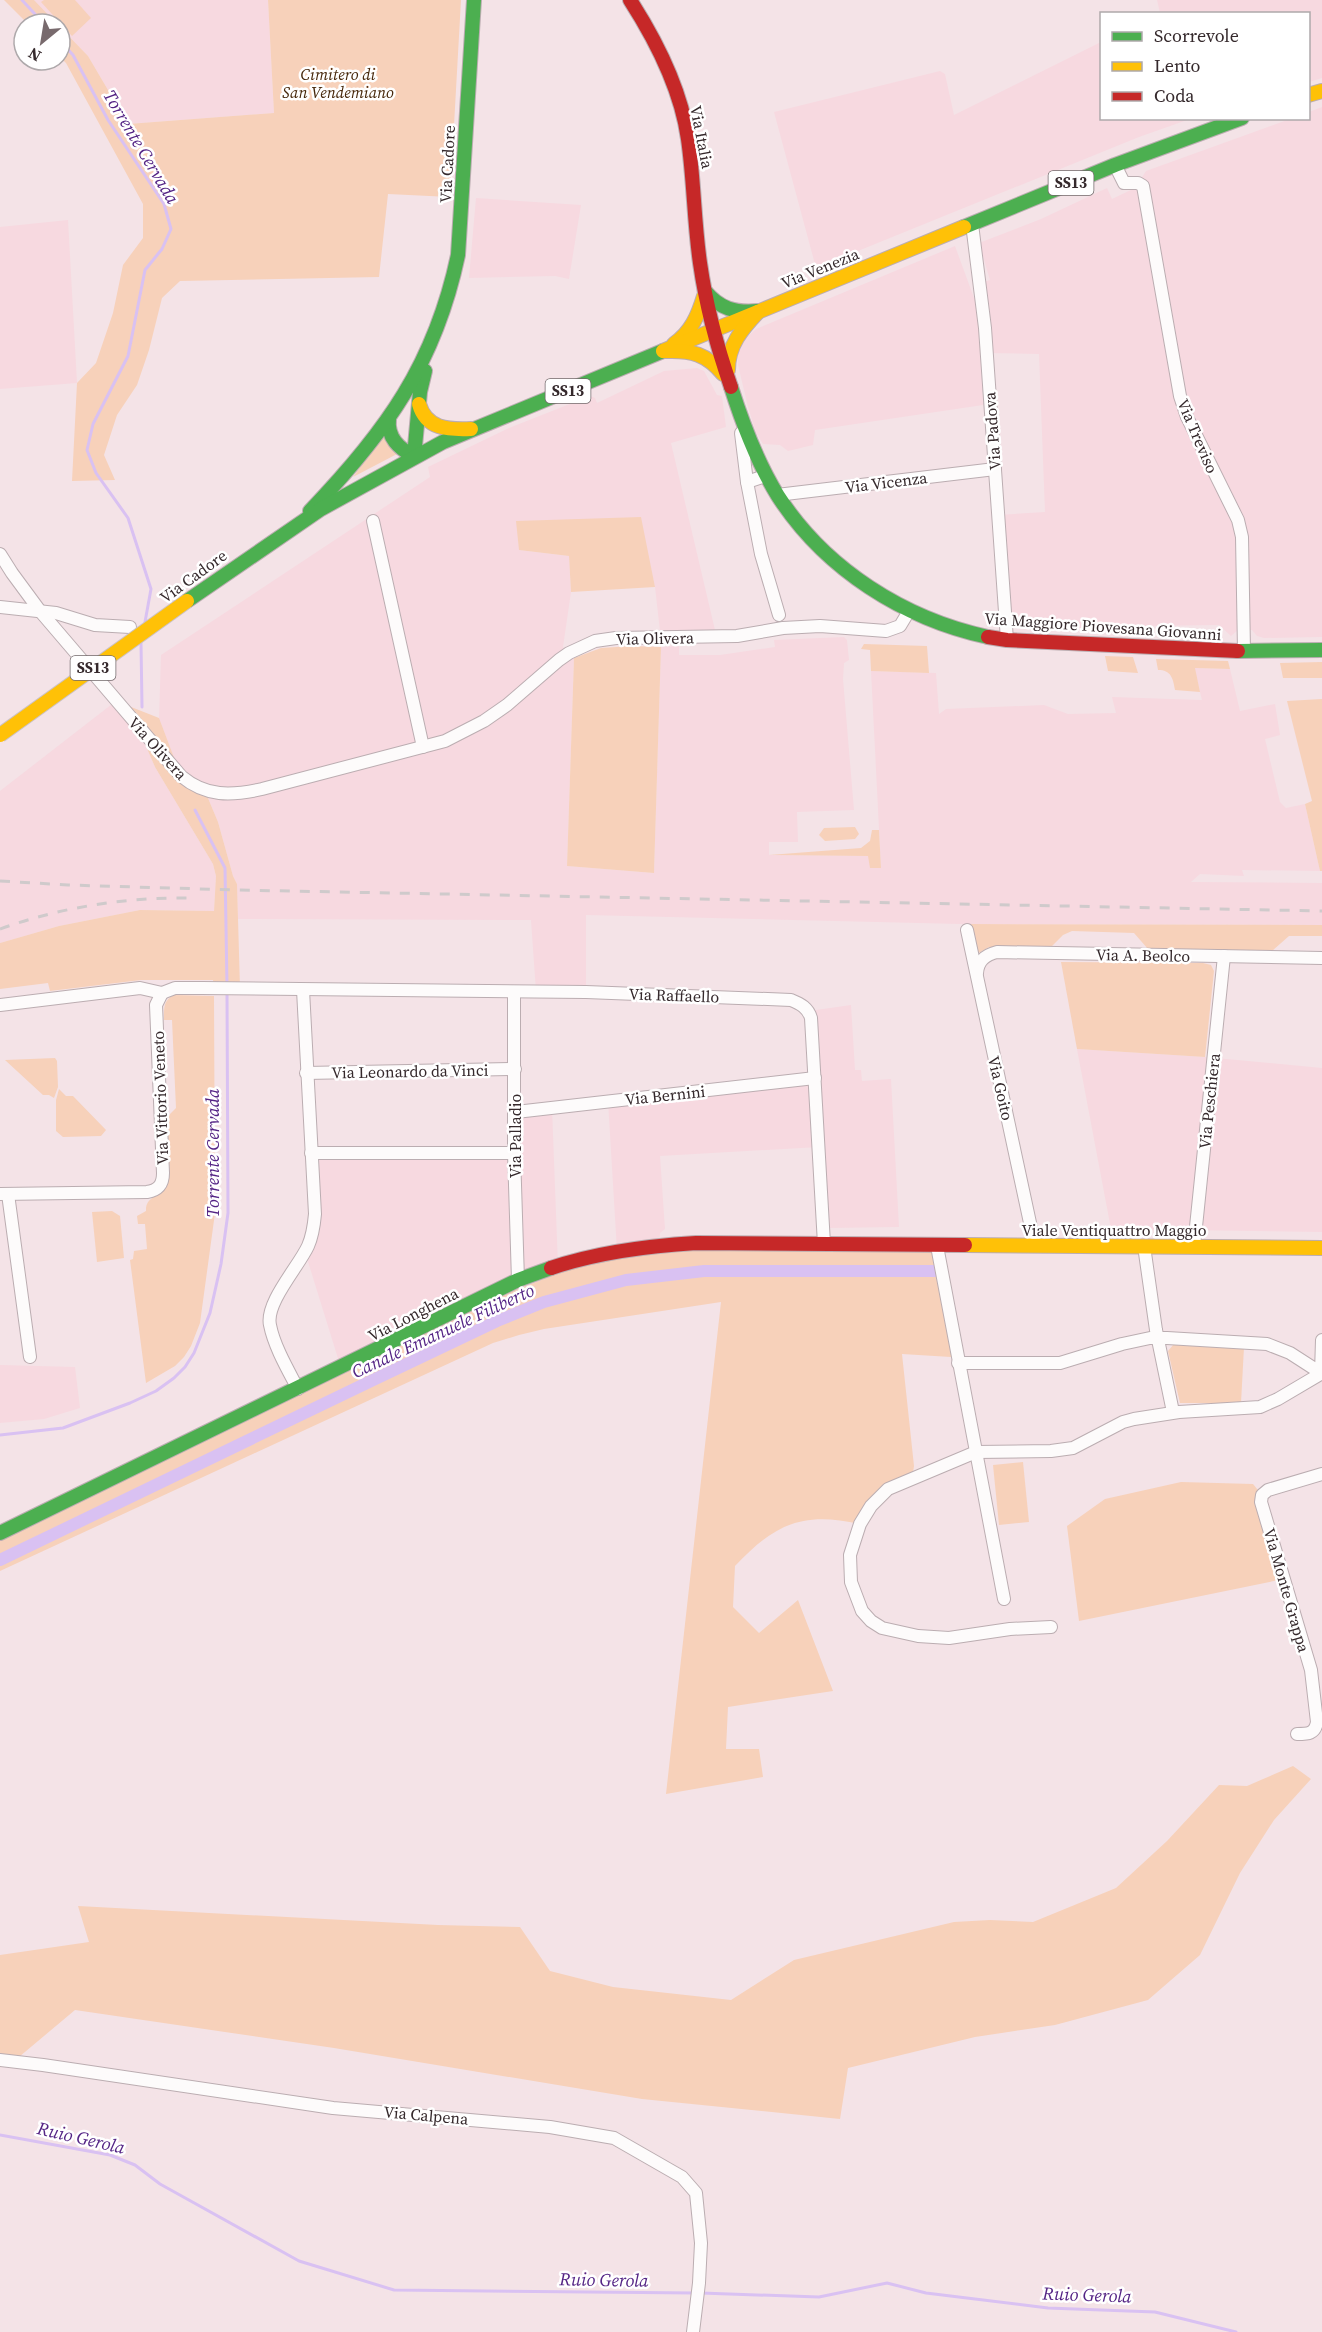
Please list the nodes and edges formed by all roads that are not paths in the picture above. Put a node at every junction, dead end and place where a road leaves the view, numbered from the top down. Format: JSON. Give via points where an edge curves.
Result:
{"nodes":[{"id":1,"x":474,"y":0,"type":"edge"},
{"id":2,"x":630,"y":0,"type":"edge"},
{"id":3,"x":1237,"y":120,"type":"edge"},
{"id":4,"x":1115,"y":165,"type":"junction"},
{"id":5,"x":972,"y":224,"type":"junction"},
{"id":6,"x":705,"y":291,"type":"junction"},
{"id":7,"x":758,"y":311,"type":"junction"},
{"id":8,"x":439,"y":326,"type":"junction"},
{"id":9,"x":712,"y":331,"type":"junction"},
{"id":10,"x":662,"y":351,"type":"junction"},
{"id":11,"x":728,"y":381,"type":"junction"},
{"id":12,"x":418,"y":398,"type":"junction"},
{"id":13,"x":389,"y":419,"type":"junction"},
{"id":14,"x":740,"y":421,"type":"junction"},
{"id":15,"x":473,"y":429,"type":"junction"},
{"id":16,"x":414,"y":457,"type":"junction"},
{"id":17,"x":995,"y":469,"type":"junction"},
{"id":18,"x":765,"y":476,"type":"junction"},
{"id":19,"x":747,"y":482,"type":"junction"},
{"id":20,"x":777,"y":495,"type":"junction"},
{"id":21,"x":373,"y":521,"type":"dead end"},
{"id":22,"x":297,"y":524,"type":"junction"},
{"id":23,"x":0,"y":554,"type":"edge"},
{"id":24,"x":860,"y":580,"type":"joint"},
{"id":25,"x":0,"y":607,"type":"edge"},
{"id":26,"x":40,"y":611,"type":"junction"},
{"id":27,"x":909,"y":611,"type":"junction"},
{"id":28,"x":779,"y":615,"type":"dead end"},
{"id":29,"x":130,"y":627,"type":"dead end"},
{"id":30,"x":1006,"y":640,"type":"junction"},
{"id":31,"x":1322,"y":650,"type":"edge"},
{"id":32,"x":1244,"y":651,"type":"junction"},
{"id":33,"x":0,"y":735,"type":"edge"},
{"id":34,"x":423,"y":747,"type":"junction"},
{"id":35,"x":967,"y":930,"type":"dead end"},
{"id":36,"x":1224,"y":956,"type":"junction"},
{"id":37,"x":1322,"y":958,"type":"edge"},
{"id":38,"x":978,"y":974,"type":"junction"},
{"id":39,"x":303,"y":990,"type":"junction"},
{"id":40,"x":514,"y":992,"type":"junction"},
{"id":41,"x":162,"y":993,"type":"junction"},
{"id":42,"x":0,"y":1005,"type":"edge"},
{"id":43,"x":515,"y":1069,"type":"junction"},
{"id":44,"x":306,"y":1073,"type":"junction"},
{"id":45,"x":815,"y":1078,"type":"junction"},
{"id":46,"x":516,"y":1112,"type":"junction"},
{"id":47,"x":514,"y":1153,"type":"junction"},
{"id":48,"x":311,"y":1154,"type":"junction"},
{"id":49,"x":4,"y":1194,"type":"edge"},
{"id":50,"x":824,"y":1244,"type":"junction"},
{"id":51,"x":907,"y":1245,"type":"joint"},
{"id":52,"x":937,"y":1246,"type":"junction"},
{"id":53,"x":1035,"y":1246,"type":"junction"},
{"id":54,"x":1144,"y":1246,"type":"junction"},
{"id":55,"x":1194,"y":1246,"type":"junction"},
{"id":56,"x":1322,"y":1248,"type":"edge"},
{"id":57,"x":518,"y":1280,"type":"junction"},
{"id":58,"x":1158,"y":1338,"type":"junction"},
{"id":59,"x":1322,"y":1340,"type":"edge"},
{"id":60,"x":30,"y":1357,"type":"dead end"},
{"id":61,"x":958,"y":1363,"type":"junction"},
{"id":62,"x":1321,"y":1373,"type":"edge"},
{"id":63,"x":298,"y":1389,"type":"junction"},
{"id":64,"x":1173,"y":1412,"type":"junction"},
{"id":65,"x":976,"y":1452,"type":"junction"},
{"id":66,"x":1322,"y":1474,"type":"edge"},
{"id":67,"x":0,"y":1533,"type":"edge"},
{"id":68,"x":1004,"y":1599,"type":"dead end"},
{"id":69,"x":1052,"y":1627,"type":"dead end"},
{"id":70,"x":1297,"y":1734,"type":"dead end"},
{"id":71,"x":0,"y":2061,"type":"edge"},
{"id":72,"x":693,"y":2332,"type":"edge"}],
"edges":[{"from":1,"to":8,"type":"street","name":"Via Cadore","via":[[458,255],[451,296]]},
{"from":2,"to":6,"type":"street","name":"Via Italia","via":[[650,32],[683,116]]},
{"from":3,"to":4,"type":"street","name":"Via Venezia","number":"SS13"},
{"from":4,"to":5,"type":"street","name":"Via Venezia","number":"SS13"},
{"from":4,"to":32,"type":"street","name":"Via Treviso","via":[[1124,183],[1143,186],[1180,396],[1186,417],[1238,520],[1242,537]]},
{"from":5,"to":7,"type":"street","name":"Via Venezia","number":"SS13"},
{"from":5,"to":17,"type":"street","name":"Via Padova","via":[[985,328]]},
{"from":6,"to":7,"type":"street","via":[[730,311]]},
{"from":6,"to":9,"type":"street","name":"Via Italia"},
{"from":6,"to":10,"type":"street","name":"Via Italia","via":[[690,332]]},
{"from":7,"to":9,"type":"street","name":"Via Venezia","number":"SS13"},
{"from":7,"to":11,"type":"street","name":"Via Italia","via":[[736,336],[730,350]]},
{"from":8,"to":12,"type":"street"},
{"from":8,"to":13,"type":"street"},
{"from":9,"to":10,"type":"street","name":"Via Venezia","number":"SS13"},
{"from":9,"to":11,"type":"street","name":"Via Italia"},
{"from":10,"to":11,"type":"street","name":"Via Italia","via":[[687,349],[699,353],[717,365]]},
{"from":10,"to":15,"type":"street","name":"Via Venezia","number":"SS13"},
{"from":11,"to":14,"type":"street","name":"Via Italia"},
{"from":12,"to":15,"type":"street","via":[[423,416],[432,424],[451,430]]},
{"from":12,"to":16,"type":"street"},
{"from":13,"to":16,"type":"street","via":[[387,427],[392,440]]},
{"from":13,"to":22,"type":"street","via":[[357,463]]},
{"from":14,"to":18,"type":"street","name":"Via Italia"},
{"from":14,"to":19,"type":"street"},
{"from":15,"to":16,"type":"street","name":"Via Venezia","number":"SS13"},
{"from":16,"to":22,"type":"street","name":"Via Cadore","number":"SS13"},
{"from":17,"to":20,"type":"street","name":"Via Vicenza"},
{"from":17,"to":30,"type":"street","name":"Via Padova"},
{"from":18,"to":19,"type":"street"},
{"from":18,"to":20,"type":"street","name":"Via Italia"},
{"from":19,"to":28,"type":"street","via":[[761,554]]},
{"from":20,"to":24,"type":"street","name":"Via Italia","via":[[816,545]]},
{"from":21,"to":34,"type":"street"},
{"from":22,"to":33,"type":"street","name":"Via Cadore","number":"SS13","bridge":true},
{"from":23,"to":26,"type":"street","name":"Via Olivera"},
{"from":24,"to":27,"type":"street","name":"Via Maggiore Piovesana Giovanni"},
{"from":25,"to":26,"type":"street"},
{"from":26,"to":29,"type":"street","via":[[95,625]]},
{"from":26,"to":34,"type":"street","name":"Via Olivera","via":[[181,776],[205,791],[241,794]]},
{"from":27,"to":30,"type":"street","name":"Via Maggiore Piovesana Giovanni","via":[[956,630]]},
{"from":27,"to":34,"type":"street","name":"Via Olivera","via":[[900,626],[886,631],[820,626],[737,636],[595,641],[558,660],[484,721],[445,741]]},
{"from":30,"to":32,"type":"street","name":"Via Maggiore Piovesana Giovanni"},
{"from":31,"to":32,"type":"street","name":"Via Maggiore Piovesana Giovanni"},
{"from":35,"to":38,"type":"street","name":"Via Goito"},
{"from":36,"to":37,"type":"street","name":"Via A. Beolco"},
{"from":36,"to":38,"type":"street","name":"Via A. Beolco","via":[[997,952],[982,960]]},
{"from":36,"to":55,"type":"street","name":"Via Peschiera"},
{"from":38,"to":53,"type":"street","name":"Via Goito"},
{"from":39,"to":40,"type":"street","name":"Via Raffaello"},
{"from":39,"to":41,"type":"street","name":"Via Raffaello","via":[[175,988]]},
{"from":39,"to":44,"type":"street"},
{"from":40,"to":43,"type":"street","name":"Via Palladio"},
{"from":40,"to":45,"type":"street","name":"Via Raffaello","via":[[791,1000],[800,1003],[812,1018]]},
{"from":41,"to":42,"type":"street","name":"Via Raffaello","via":[[140,988]]},
{"from":41,"to":49,"type":"street","name":"Via Vittorio Veneto","via":[[156,1005],[161,1185],[147,1192]]},
{"from":43,"to":44,"type":"street","name":"Via Leonardo da Vinci"},
{"from":43,"to":46,"type":"street","name":"Via Palladio"},
{"from":44,"to":48,"type":"street"},
{"from":45,"to":46,"type":"street","name":"Via Bernini"},
{"from":45,"to":50,"type":"street","name":"Via Raffaello"},
{"from":46,"to":47,"type":"street","name":"Via Palladio"},
{"from":47,"to":48,"type":"street"},
{"from":47,"to":57,"type":"street","name":"Via Palladio"},
{"from":48,"to":63,"type":"street","via":[[313,1230],[269,1319]]},
{"from":49,"to":60,"type":"street"},
{"from":50,"to":51,"type":"street","name":"Via Longhena"},
{"from":50,"to":57,"type":"street","name":"Via Longhena","via":[[648,1246],[594,1256]]},
{"from":51,"to":52,"type":"street","name":"Viale Ventiquattro Maggio"},
{"from":52,"to":53,"type":"street","name":"Viale Ventiquattro Maggio"},
{"from":52,"to":61,"type":"street"},
{"from":53,"to":54,"type":"street","name":"Viale Ventiquattro Maggio"},
{"from":54,"to":55,"type":"street","name":"Viale Ventiquattro Maggio"},
{"from":54,"to":58,"type":"street"},
{"from":55,"to":56,"type":"street","name":"Viale Ventiquattro Maggio"},
{"from":57,"to":63,"type":"street","name":"Via Longhena"},
{"from":58,"to":61,"type":"street","via":[[1122,1344],[1060,1363]]},
{"from":58,"to":62,"type":"street","via":[[1267,1344]]},
{"from":58,"to":64,"type":"street"},
{"from":59,"to":62,"type":"street"},
{"from":61,"to":65,"type":"street"},
{"from":62,"to":64,"type":"street","via":[[1260,1407]]},
{"from":63,"to":67,"type":"street","name":"Via Longhena"},
{"from":64,"to":65,"type":"street","via":[[1123,1422],[1073,1448]]},
{"from":65,"to":68,"type":"street"},
{"from":65,"to":69,"type":"street","via":[[888,1489],[871,1506],[860,1524],[850,1555],[856,1598],[862,1611],[882,1628],[918,1636],[949,1638]]},
{"from":66,"to":70,"type":"street","name":"Via Monte Grappa","via":[[1268,1490],[1261,1502],[1311,1670],[1316,1729]]},
{"from":71,"to":72,"type":"street","name":"Via Calpena","via":[[333,2108],[550,2127],[614,2138],[682,2177],[696,2193],[701,2243]]}]}
